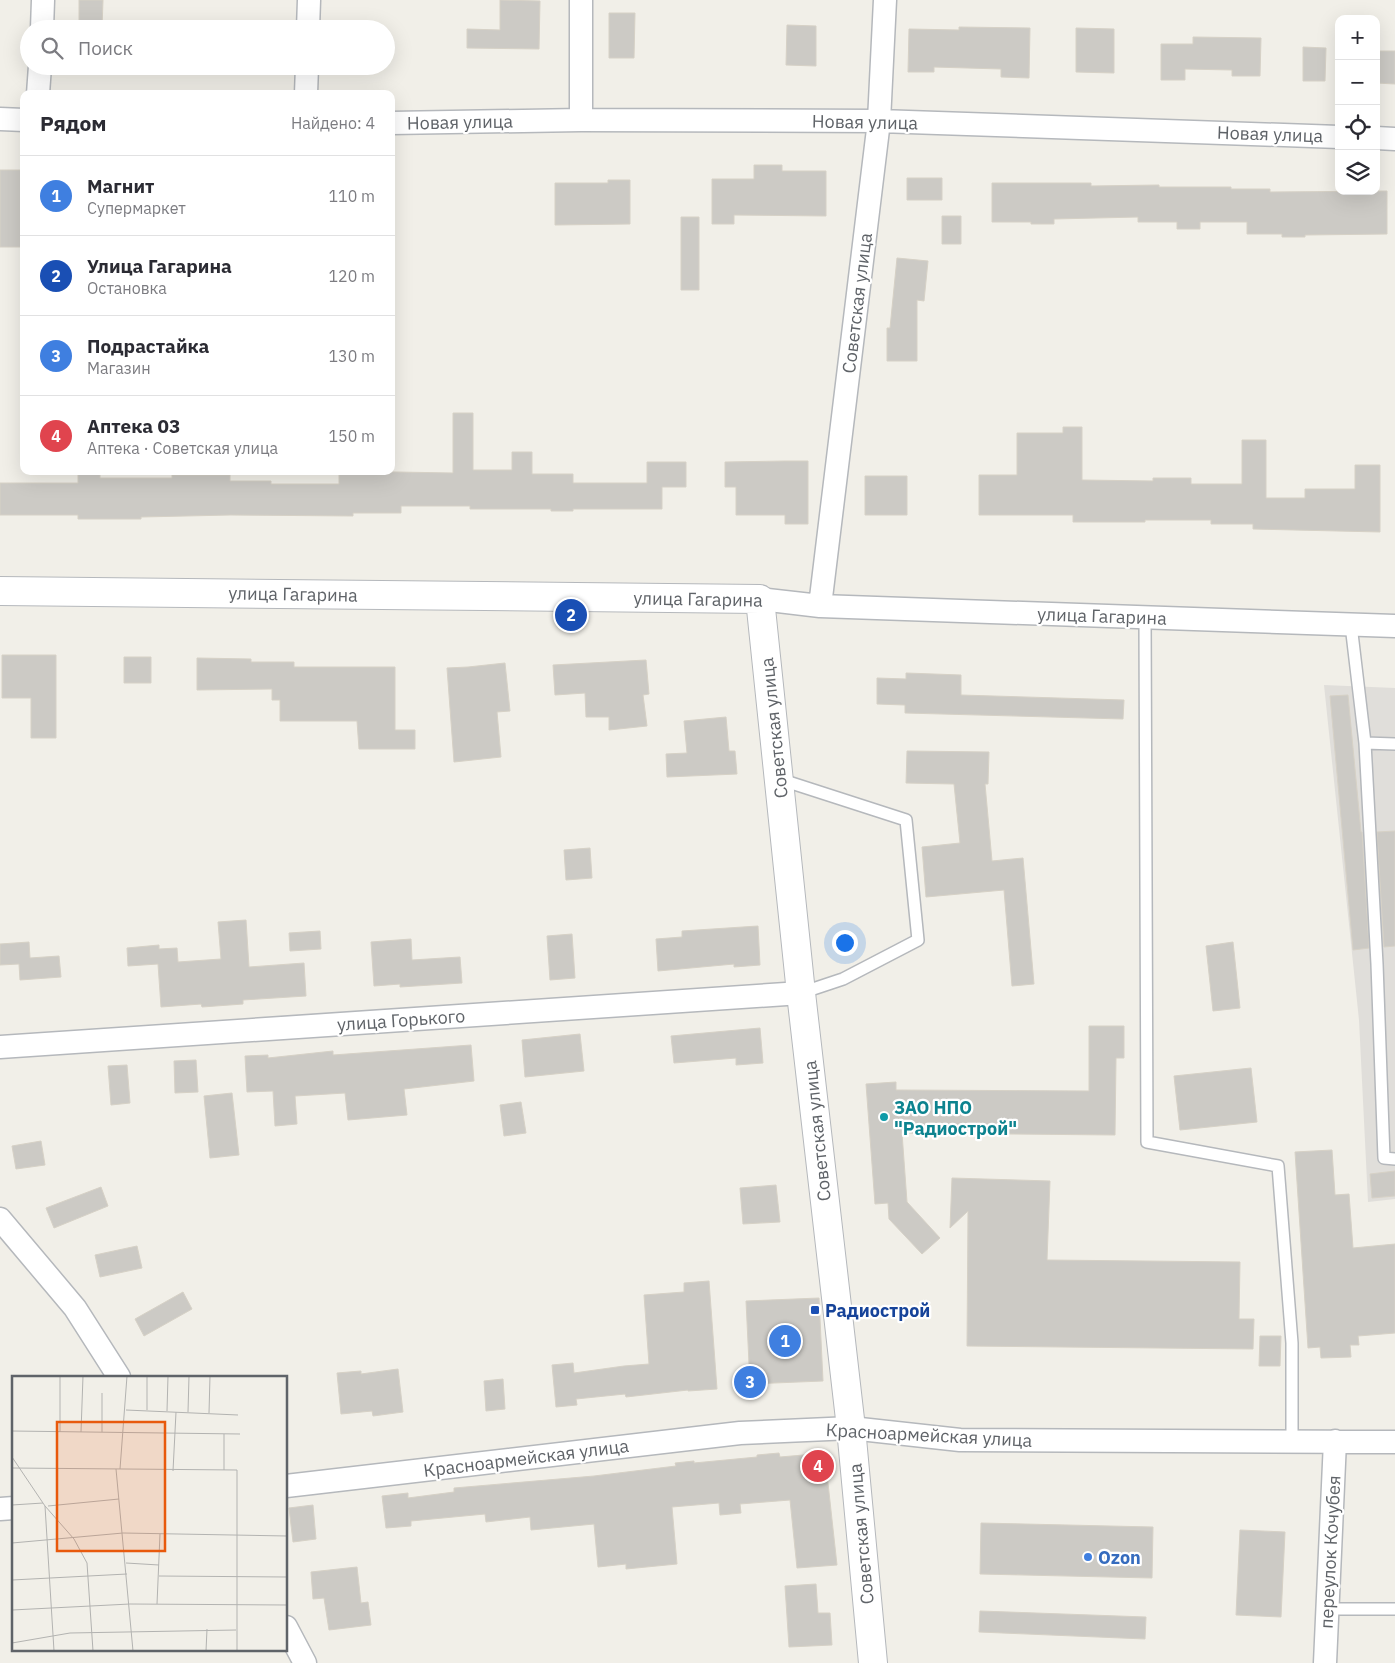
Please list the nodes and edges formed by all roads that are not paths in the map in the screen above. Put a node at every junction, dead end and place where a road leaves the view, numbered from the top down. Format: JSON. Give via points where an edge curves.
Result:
{"nodes":[{"id":1,"x":43,"y":0,"type":"edge"},
{"id":2,"x":309,"y":0,"type":"edge"},
{"id":3,"x":581,"y":0,"type":"edge"},
{"id":4,"x":885,"y":0,"type":"edge"},
{"id":5,"x":42,"y":20,"type":"edge"},
{"id":6,"x":308,"y":20,"type":"edge"},
{"id":7,"x":39,"y":75,"type":"edge"},
{"id":8,"x":307,"y":75,"type":"edge"},
{"id":9,"x":38,"y":90,"type":"edge"},
{"id":10,"x":306,"y":90,"type":"edge"},
{"id":11,"x":0,"y":119,"type":"edge"},
{"id":12,"x":20,"y":120,"type":"edge"},
{"id":13,"x":581,"y":120,"type":"junction"},
{"id":14,"x":879,"y":121,"type":"junction"},
{"id":15,"x":395,"y":123,"type":"edge"},
{"id":16,"x":1335,"y":137,"type":"edge"},
{"id":17,"x":1380,"y":138,"type":"edge"},
{"id":18,"x":1395,"y":139,"type":"edge"},
{"id":19,"x":0,"y":591,"type":"edge"},
{"id":20,"x":760,"y":599,"type":"junction"},
{"id":21,"x":820,"y":606,"type":"junction"},
{"id":22,"x":1145,"y":617,"type":"junction"},
{"id":23,"x":1351,"y":625,"type":"junction"},
{"id":24,"x":1395,"y":626,"type":"edge"},
{"id":25,"x":1365,"y":743,"type":"junction"},
{"id":26,"x":1395,"y":744,"type":"edge"},
{"id":27,"x":779,"y":779,"type":"junction"},
{"id":28,"x":801,"y":993,"type":"junction"},
{"id":29,"x":0,"y":1047,"type":"edge"},
{"id":30,"x":1395,"y":1158,"type":"edge"},
{"id":31,"x":0,"y":1218,"type":"edge"},
{"id":32,"x":118,"y":1376,"type":"edge"},
{"id":33,"x":850,"y":1428,"type":"junction"},
{"id":34,"x":1292,"y":1441,"type":"junction"},
{"id":35,"x":1335,"y":1441,"type":"junction"},
{"id":36,"x":1395,"y":1442,"type":"edge"},
{"id":37,"x":288,"y":1486,"type":"edge"},
{"id":38,"x":1327,"y":1609,"type":"junction"},
{"id":39,"x":1395,"y":1609,"type":"edge"},
{"id":40,"x":288,"y":1631,"type":"edge"},
{"id":41,"x":305,"y":1663,"type":"edge"},
{"id":42,"x":873,"y":1663,"type":"edge"},
{"id":43,"x":1325,"y":1663,"type":"edge"}],
"edges":[{"from":1,"to":5,"type":"street"},
{"from":2,"to":6,"type":"street"},
{"from":3,"to":13,"type":"street"},
{"from":4,"to":14,"type":"street","name":"Советская улица"},
{"from":7,"to":9,"type":"street"},
{"from":8,"to":10,"type":"street"},
{"from":11,"to":12,"type":"street"},
{"from":13,"to":14,"type":"street","name":"Новая улица"},
{"from":13,"to":15,"type":"street","name":"Новая улица"},
{"from":14,"to":16,"type":"street","name":"Новая улица"},
{"from":14,"to":21,"type":"street","name":"Советская улица"},
{"from":17,"to":18,"type":"street"},
{"from":19,"to":20,"type":"street","name":"улица Гагарина"},
{"from":20,"to":21,"type":"street","name":"улица Гагарина"},
{"from":20,"to":27,"type":"street","name":"Советская улица"},
{"from":21,"to":22,"type":"street","name":"улица Гагарина"},
{"from":22,"to":23,"type":"street","name":"улица Гагарина"},
{"from":22,"to":34,"type":"lane","via":[[1147,1142],[1278,1166],[1292,1343]]},
{"from":23,"to":24,"type":"street","name":"улица Гагарина"},
{"from":23,"to":25,"type":"lane"},
{"from":25,"to":26,"type":"lane"},
{"from":25,"to":30,"type":"lane","via":[[1384,1158]]},
{"from":27,"to":28,"type":"street","name":"Советская улица"},
{"from":27,"to":28,"type":"lane","via":[[906,820],[918,940],[843,979]]},
{"from":28,"to":29,"type":"street","name":"улица Горького"},
{"from":28,"to":33,"type":"street","name":"Советская улица"},
{"from":31,"to":32,"type":"street","via":[[75,1308]]},
{"from":33,"to":34,"type":"street","name":"Красноармейская улица","via":[[960,1440]]},
{"from":33,"to":37,"type":"street","name":"Красноармейская улица","via":[[740,1433]]},
{"from":33,"to":42,"type":"street","name":"Советская улица"},
{"from":34,"to":35,"type":"street","name":"Красноармейская улица"},
{"from":35,"to":36,"type":"street","name":"Красноармейская улица"},
{"from":35,"to":38,"type":"street","name":"переулок Кочубея"},
{"from":38,"to":39,"type":"lane"},
{"from":38,"to":43,"type":"street","name":"переулок Кочубея"},
{"from":40,"to":41,"type":"street"}]}
